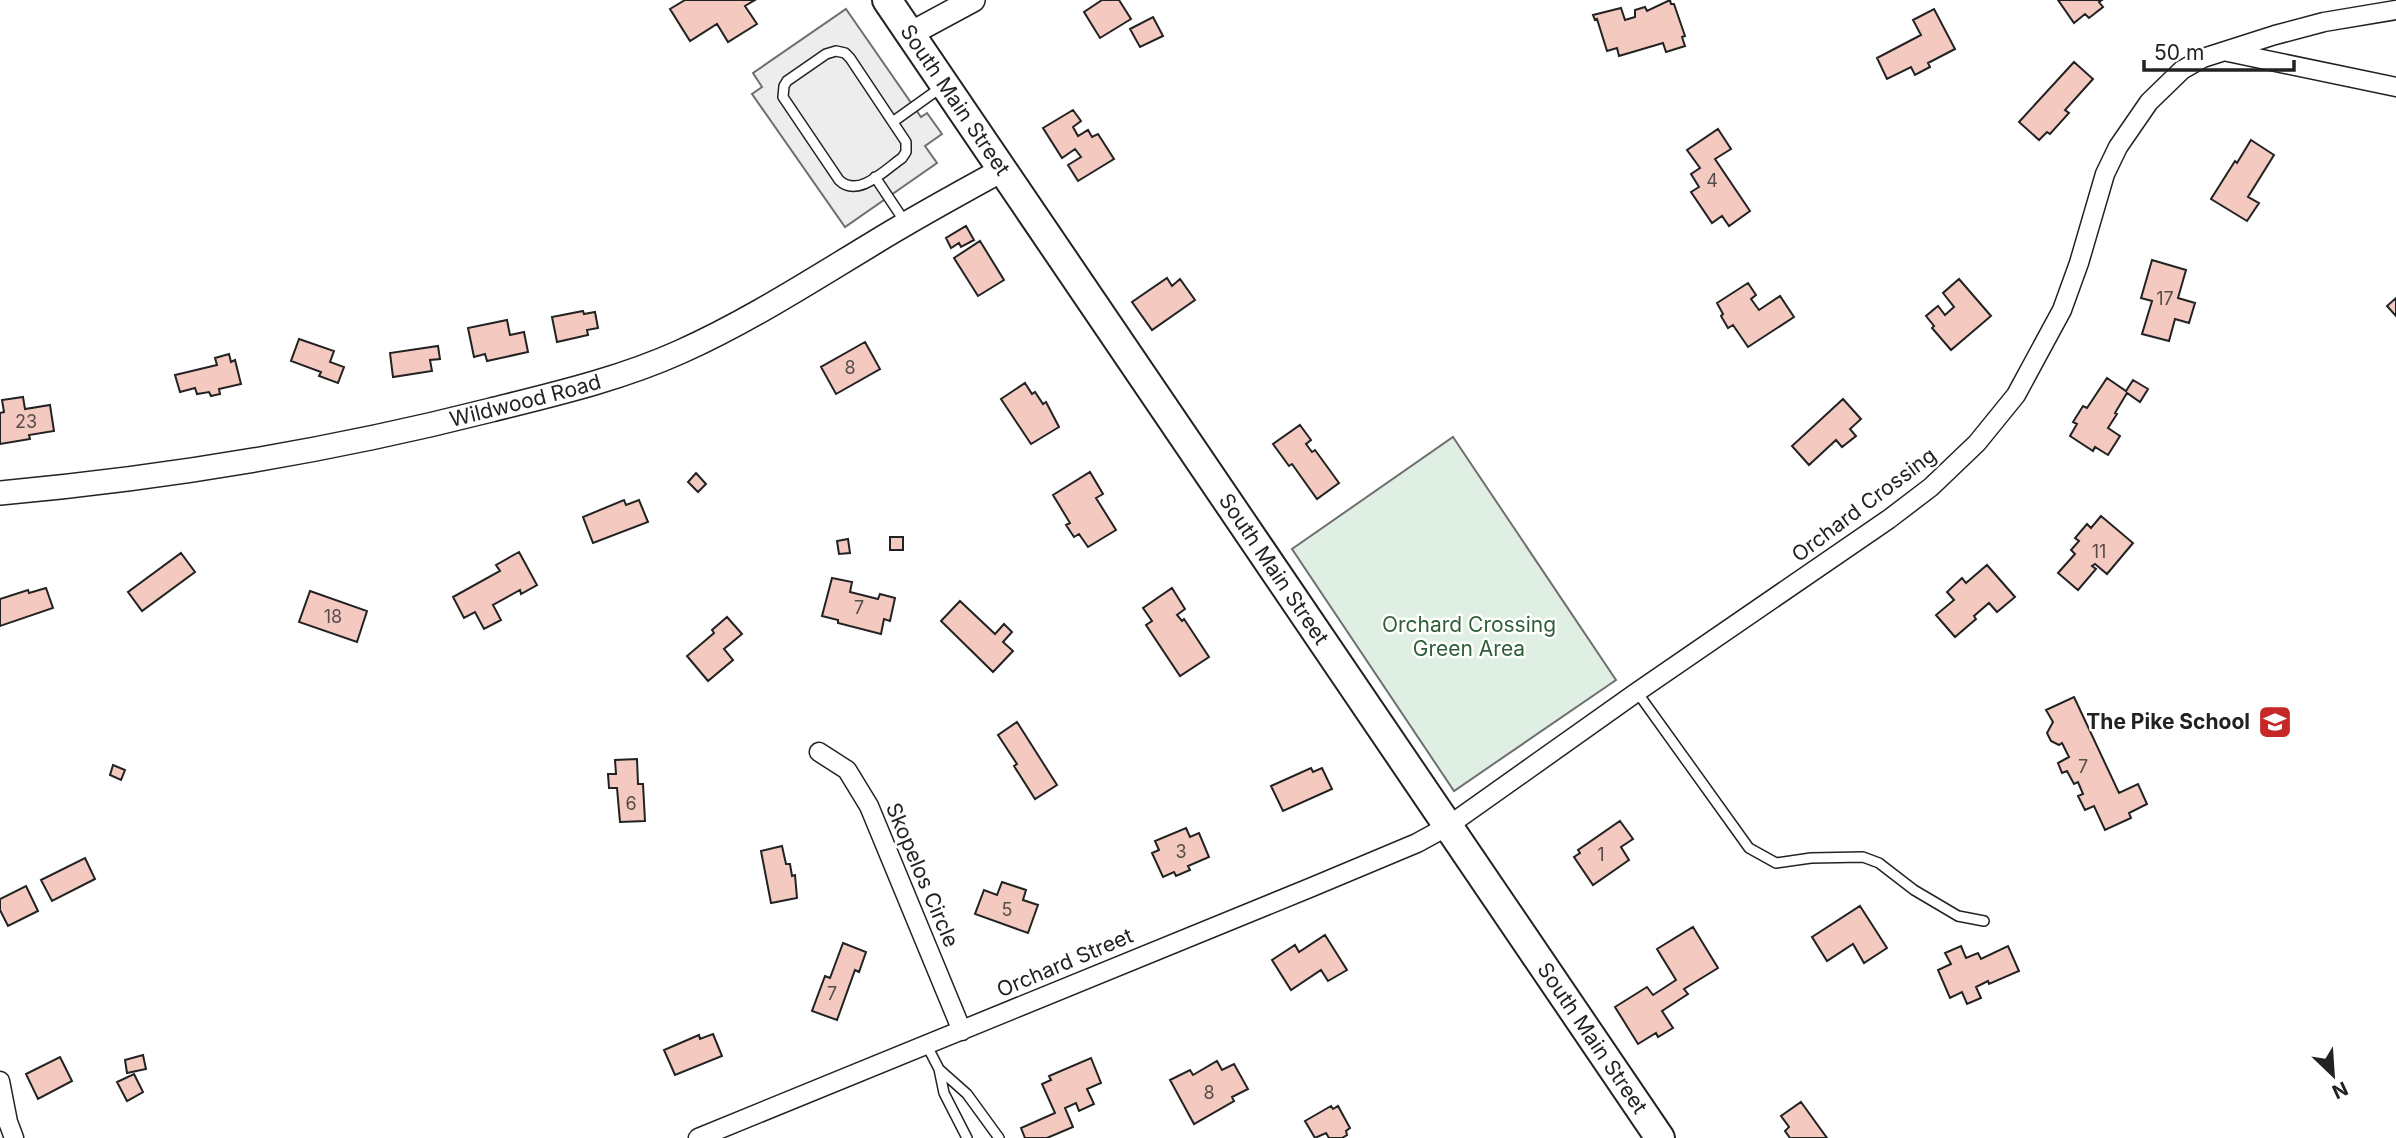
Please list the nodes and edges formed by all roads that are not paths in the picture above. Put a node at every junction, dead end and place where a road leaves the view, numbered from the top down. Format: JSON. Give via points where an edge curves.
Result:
{"nodes":[{"id":1,"x":887,"y":0,"type":"edge"},
{"id":2,"x":973,"y":0,"type":"edge"},
{"id":3,"x":2396,"y":10,"type":"edge"},
{"id":4,"x":910,"y":34,"type":"junction"},
{"id":5,"x":2228,"y":52,"type":"junction"},
{"id":6,"x":944,"y":85,"type":"junction"},
{"id":7,"x":2396,"y":87,"type":"edge"},
{"id":8,"x":894,"y":121,"type":"junction"},
{"id":9,"x":1002,"y":170,"type":"junction"},
{"id":10,"x":874,"y":177,"type":"junction"},
{"id":11,"x":906,"y":224,"type":"junction"},
{"id":12,"x":0,"y":493,"type":"edge"},
{"id":13,"x":1637,"y":692,"type":"junction"},
{"id":14,"x":819,"y":752,"type":"dead end"},
{"id":15,"x":1448,"y":826,"type":"junction"},
{"id":16,"x":1984,"y":921,"type":"dead end"},
{"id":17,"x":962,"y":1031,"type":"junction"},
{"id":18,"x":927,"y":1046,"type":"junction"},
{"id":19,"x":939,"y":1069,"type":"junction"},
{"id":20,"x":0,"y":1081,"type":"edge"},
{"id":21,"x":14,"y":1138,"type":"edge"},
{"id":22,"x":698,"y":1138,"type":"edge"},
{"id":23,"x":967,"y":1138,"type":"edge"},
{"id":24,"x":999,"y":1138,"type":"edge"},
{"id":25,"x":1660,"y":1138,"type":"edge"}],
"edges":[{"from":1,"to":4,"type":"main road","name":"South Main Street"},
{"from":2,"to":4,"type":"street"},
{"from":3,"to":5,"type":"street","name":"Orchard Crossing","via":[[2324,22]]},
{"from":4,"to":6,"type":"main road","name":"South Main Street"},
{"from":5,"to":7,"type":"street","name":"Orchard Crossing"},
{"from":5,"to":13,"type":"street","name":"Orchard Crossing","via":[[2182,69],[2150,102],[2118,146],[2063,308],[2016,396],[1977,443],[1889,519]]},
{"from":6,"to":8,"type":"lane"},
{"from":6,"to":9,"type":"main road","name":"South Main Street"},
{"from":8,"to":10,"type":"lane","via":[[905,139],[906,152]]},
{"from":8,"to":10,"type":"lane","via":[[842,52],[826,54],[784,86],[786,103],[842,183],[858,187]]},
{"from":9,"to":11,"type":"street","name":"Wildwood Road"},
{"from":9,"to":15,"type":"main road","name":"South Main Street"},
{"from":10,"to":11,"type":"lane"},
{"from":11,"to":12,"type":"street","name":"Wildwood Road","via":[[711,337],[655,362],[564,392],[382,437],[150,476]]},
{"from":13,"to":15,"type":"street","name":"Orchard Crossing"},
{"from":13,"to":16,"type":"lane","via":[[1749,848],[1762,857],[1776,863],[1863,857],[1958,916]]},
{"from":14,"to":17,"type":"street","name":"Skopelos Circle","via":[[847,770],[869,806]]},
{"from":15,"to":17,"type":"street","name":"Orchard Street","via":[[1417,844]]},
{"from":15,"to":25,"type":"main road","name":"South Main Street"},
{"from":17,"to":18,"type":"street","name":"Orchard Street"},
{"from":18,"to":19,"type":"lane"},
{"from":18,"to":22,"type":"street","name":"Orchard Street"},
{"from":19,"to":23,"type":"lane","via":[[944,1093]]},
{"from":19,"to":24,"type":"lane","via":[[967,1094]]},
{"from":20,"to":21,"type":"street"}]}
